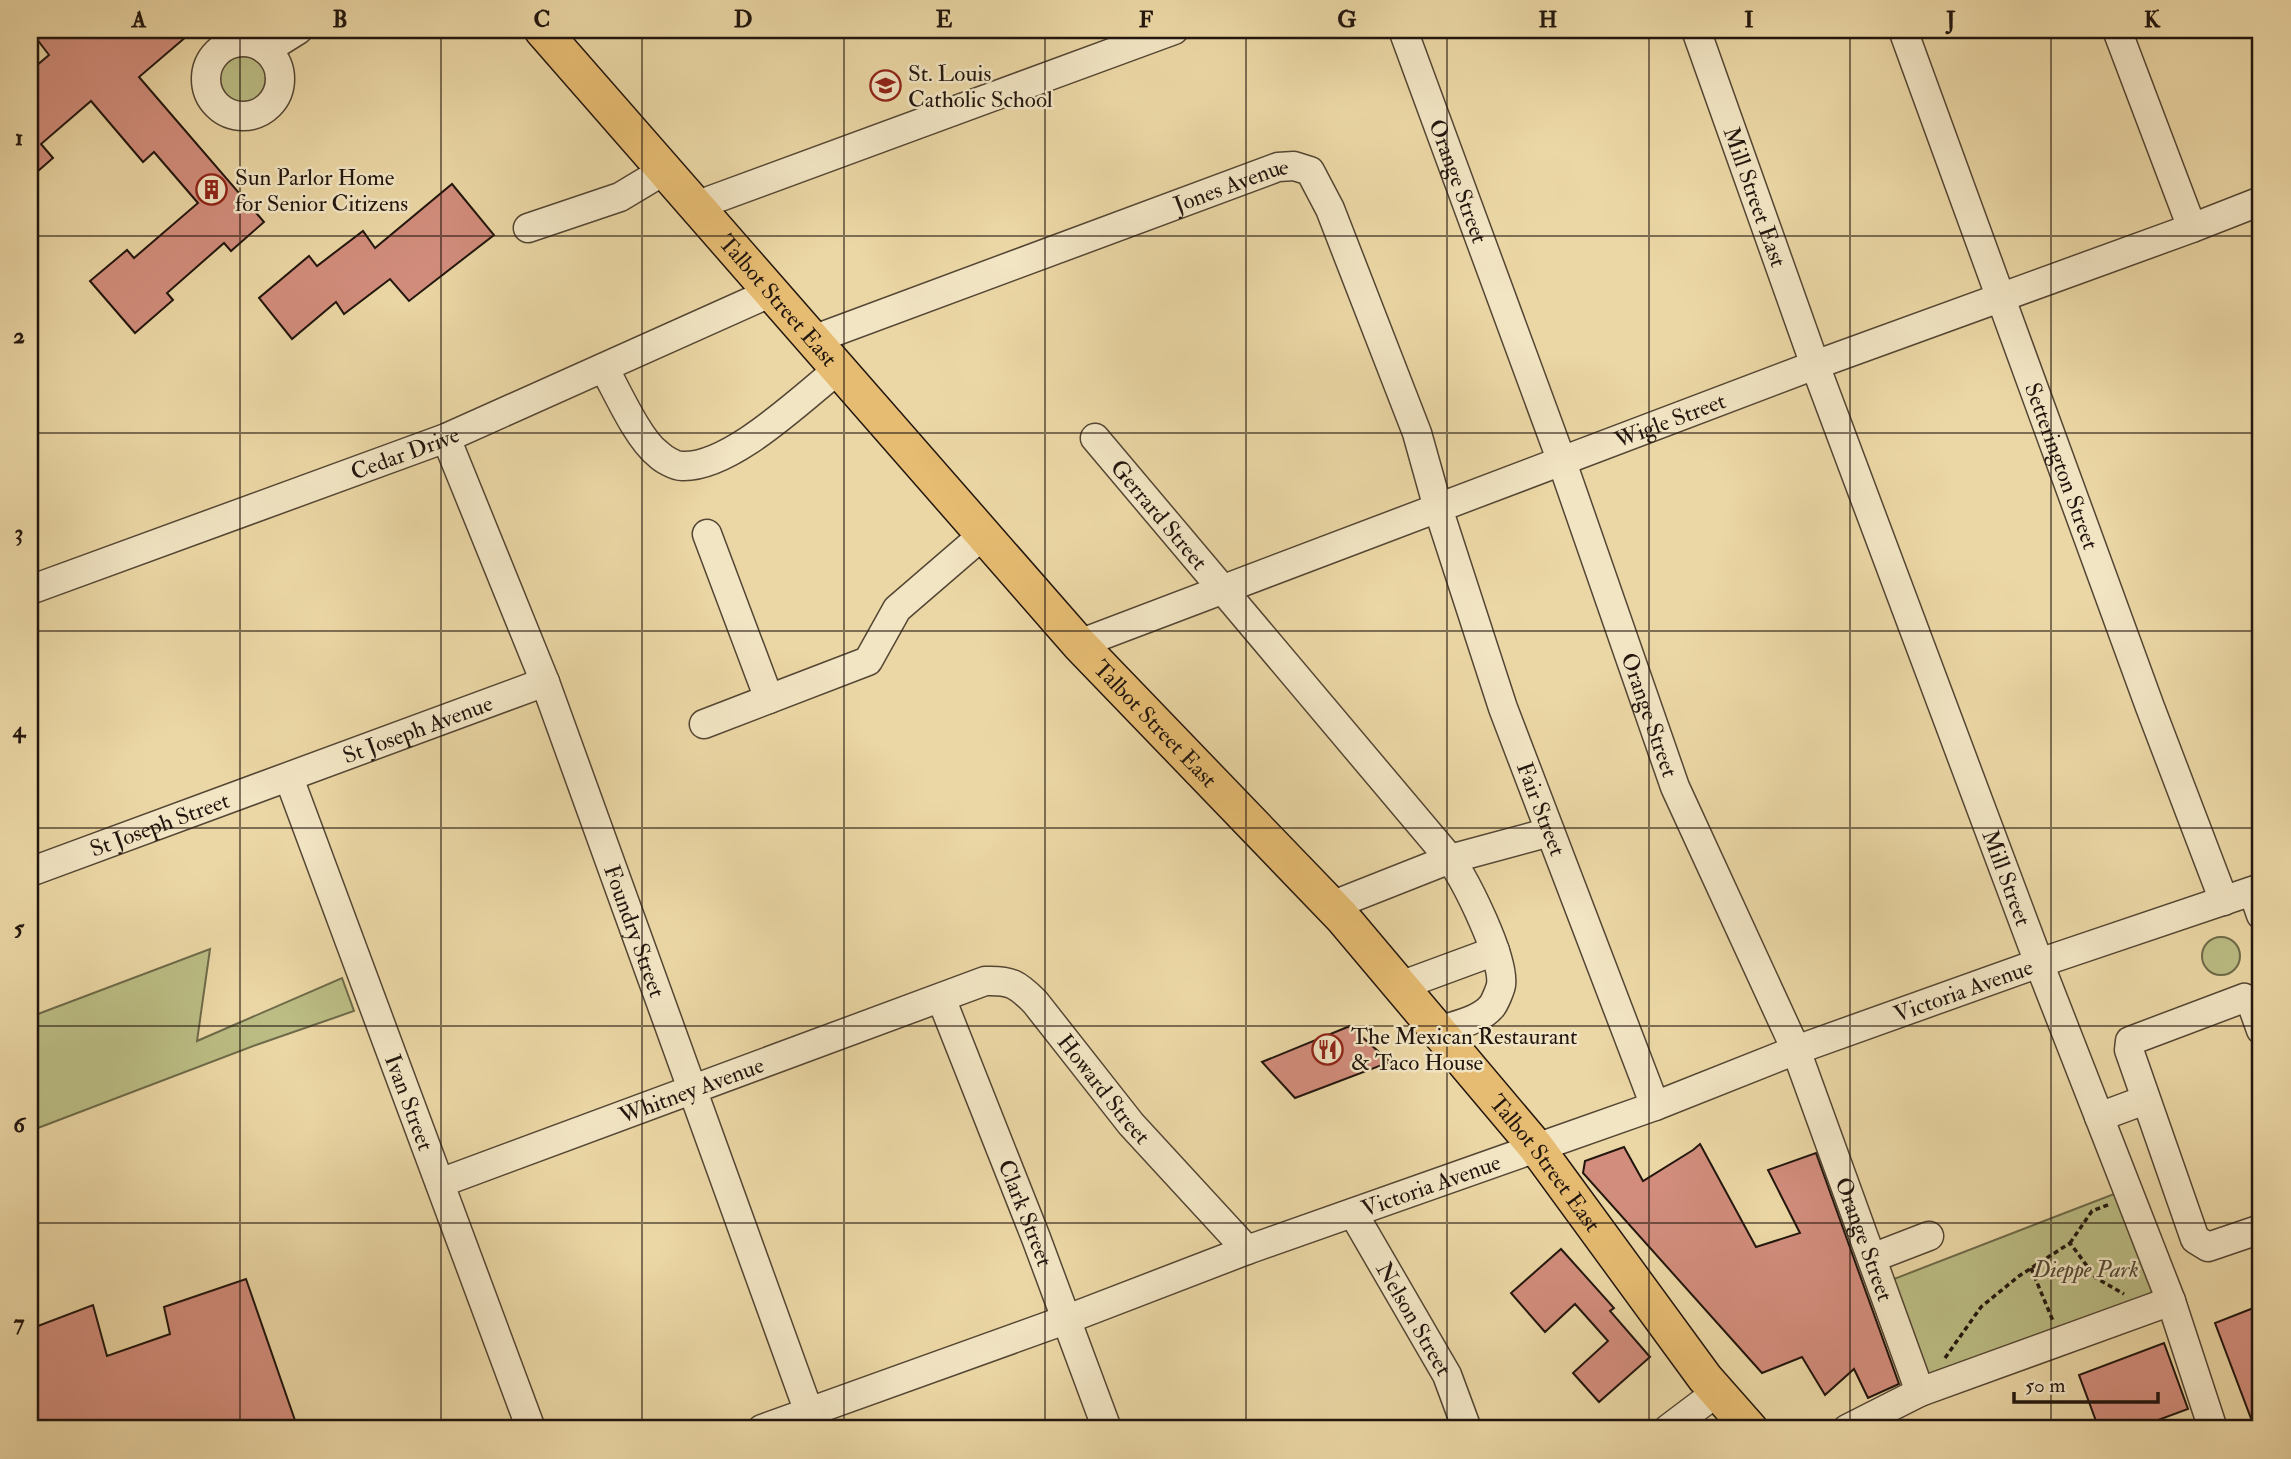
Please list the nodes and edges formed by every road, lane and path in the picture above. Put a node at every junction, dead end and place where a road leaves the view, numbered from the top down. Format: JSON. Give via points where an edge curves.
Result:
{"nodes":[{"id":1,"x":298,"y":30,"type":"edge"},
{"id":2,"x":542,"y":30,"type":"edge"},
{"id":3,"x":1174,"y":30,"type":"edge"},
{"id":4,"x":1403,"y":30,"type":"edge"},
{"id":5,"x":1696,"y":30,"type":"edge"},
{"id":6,"x":1903,"y":30,"type":"edge"},
{"id":7,"x":2117,"y":30,"type":"edge"},
{"id":8,"x":266,"y":50,"type":"dead end"},
{"id":9,"x":665,"y":170,"type":"junction"},
{"id":10,"x":2261,"y":201,"type":"edge"},
{"id":11,"x":698,"y":205,"type":"junction"},
{"id":12,"x":528,"y":228,"type":"dead end"},
{"id":13,"x":2192,"y":228,"type":"junction"},
{"id":14,"x":772,"y":292,"type":"junction"},
{"id":15,"x":2001,"y":298,"type":"junction"},
{"id":16,"x":815,"y":339,"type":"junction"},
{"id":17,"x":1815,"y":365,"type":"junction"},
{"id":18,"x":604,"y":368,"type":"junction"},
{"id":19,"x":840,"y":368,"type":"junction"},
{"id":20,"x":446,"y":438,"type":"junction"},
{"id":21,"x":1095,"y":438,"type":"dead end"},
{"id":22,"x":1562,"y":462,"type":"junction"},
{"id":23,"x":1438,"y":508,"type":"junction"},
{"id":24,"x":707,"y":534,"type":"dead end"},
{"id":25,"x":984,"y":534,"type":"junction"},
{"id":26,"x":30,"y":590,"type":"edge"},
{"id":27,"x":1222,"y":591,"type":"junction"},
{"id":28,"x":1079,"y":643,"type":"junction"},
{"id":29,"x":545,"y":681,"type":"junction"},
{"id":30,"x":769,"y":699,"type":"junction"},
{"id":31,"x":704,"y":724,"type":"dead end"},
{"id":32,"x":289,"y":778,"type":"junction"},
{"id":33,"x":1550,"y":832,"type":"junction"},
{"id":34,"x":1450,"y":859,"type":"junction"},
{"id":35,"x":30,"y":872,"type":"edge"},
{"id":36,"x":2258,"y":898,"type":"edge"},
{"id":37,"x":2224,"y":901,"type":"junction"},
{"id":38,"x":1331,"y":906,"type":"junction"},
{"id":39,"x":1495,"y":951,"type":"junction"},
{"id":40,"x":2039,"y":963,"type":"junction"},
{"id":41,"x":1400,"y":986,"type":"junction"},
{"id":42,"x":941,"y":998,"type":"junction"},
{"id":43,"x":2261,"y":1030,"type":"edge"},
{"id":44,"x":1438,"y":1031,"type":"junction"},
{"id":45,"x":1796,"y":1050,"type":"junction"},
{"id":46,"x":693,"y":1088,"type":"junction"},
{"id":47,"x":2145,"y":1100,"type":"junction"},
{"id":48,"x":1655,"y":1106,"type":"junction"},
{"id":49,"x":2099,"y":1116,"type":"junction"},
{"id":50,"x":1536,"y":1147,"type":"junction"},
{"id":51,"x":440,"y":1182,"type":"junction"},
{"id":52,"x":2130,"y":1197,"type":"junction"},
{"id":53,"x":1353,"y":1213,"type":"junction"},
{"id":54,"x":2261,"y":1229,"type":"edge"},
{"id":55,"x":1929,"y":1236,"type":"dead end"},
{"id":56,"x":2070,"y":1243,"type":"junction"},
{"id":57,"x":1247,"y":1250,"type":"junction"},
{"id":58,"x":1872,"y":1258,"type":"junction"},
{"id":59,"x":2031,"y":1268,"type":"junction"},
{"id":60,"x":2161,"y":1305,"type":"junction"},
{"id":61,"x":1065,"y":1320,"type":"junction"},
{"id":62,"x":2061,"y":1341,"type":"junction"},
{"id":63,"x":1717,"y":1392,"type":"junction"},
{"id":64,"x":1920,"y":1392,"type":"junction"},
{"id":65,"x":812,"y":1421,"type":"edge"},
{"id":66,"x":531,"y":1429,"type":"edge"},
{"id":67,"x":762,"y":1429,"type":"edge"},
{"id":68,"x":1107,"y":1429,"type":"edge"},
{"id":69,"x":1467,"y":1429,"type":"edge"},
{"id":70,"x":1668,"y":1429,"type":"edge"},
{"id":71,"x":1750,"y":1429,"type":"edge"},
{"id":72,"x":1847,"y":1429,"type":"edge"},
{"id":73,"x":2213,"y":1429,"type":"edge"}],
"edges":[{"from":1,"to":8,"type":"street"},
{"from":2,"to":9,"type":"main road","name":"Talbot Street East"},
{"from":3,"to":11,"type":"street"},
{"from":4,"to":22,"type":"street","name":"Orange Street"},
{"from":5,"to":17,"type":"street","name":"Mill Street East"},
{"from":6,"to":15,"type":"street","name":"Setterington Street"},
{"from":7,"to":13,"type":"street"},
{"from":9,"to":11,"type":"main road","name":"Talbot Street East"},
{"from":9,"to":12,"type":"street","via":[[620,197]]},
{"from":10,"to":13,"type":"street","name":"Wigle Street"},
{"from":11,"to":14,"type":"main road","name":"Talbot Street East"},
{"from":13,"to":15,"type":"street","name":"Wigle Street"},
{"from":14,"to":16,"type":"main road","name":"Talbot Street East"},
{"from":14,"to":18,"type":"street","name":"Cedar Drive"},
{"from":15,"to":17,"type":"street","name":"Wigle Street"},
{"from":15,"to":37,"type":"street","name":"Setterington Street"},
{"from":16,"to":19,"type":"main road","name":"Talbot Street East"},
{"from":16,"to":23,"type":"street","name":"Jones Avenue","via":[[1278,167],[1294,166],[1310,171],[1330,209],[1417,433]]},
{"from":17,"to":22,"type":"street","name":"Wigle Street"},
{"from":17,"to":40,"type":"street","name":"Mill Street"},
{"from":18,"to":19,"type":"street","via":[[643,437],[657,454],[679,467],[738,449]]},
{"from":18,"to":20,"type":"street","name":"Cedar Drive"},
{"from":19,"to":25,"type":"main road","name":"Talbot Street East"},
{"from":20,"to":26,"type":"street","name":"Cedar Drive"},
{"from":20,"to":29,"type":"street","name":"Foundry Street"},
{"from":21,"to":27,"type":"street","name":"Gerrard Street"},
{"from":22,"to":23,"type":"street","name":"Wigle Street"},
{"from":22,"to":45,"type":"street","name":"Orange Street","via":[[1675,787]]},
{"from":23,"to":27,"type":"street","name":"Wigle Street"},
{"from":23,"to":33,"type":"street","name":"Fair Street","via":[[1503,708]]},
{"from":24,"to":30,"type":"street"},
{"from":25,"to":28,"type":"main road","name":"Talbot Street East"},
{"from":25,"to":30,"type":"street","via":[[897,609],[868,661]]},
{"from":27,"to":28,"type":"street","name":"Wigle Street"},
{"from":27,"to":34,"type":"street","name":"Gerrard Street"},
{"from":28,"to":38,"type":"main road","name":"Talbot Street East"},
{"from":29,"to":32,"type":"street","name":"St Joseph Avenue"},
{"from":29,"to":46,"type":"street","name":"Foundry Street"},
{"from":30,"to":31,"type":"street"},
{"from":32,"to":35,"type":"street","name":"St Joseph Street"},
{"from":32,"to":51,"type":"street","name":"Ivan Street"},
{"from":33,"to":34,"type":"street"},
{"from":33,"to":48,"type":"street","name":"Fair Street"},
{"from":34,"to":38,"type":"street"},
{"from":34,"to":39,"type":"street","name":"Gerrard Street","via":[[1465,879]]},
{"from":36,"to":37,"type":"street","name":"Victoria Avenue"},
{"from":37,"to":40,"type":"street","name":"Victoria Avenue"},
{"from":38,"to":41,"type":"main road","name":"Talbot Street East"},
{"from":39,"to":41,"type":"street"},
{"from":39,"to":44,"type":"street","name":"Gerrard Street","via":[[1501,985],[1492,1006],[1474,1019]]},
{"from":40,"to":45,"type":"street","name":"Victoria Avenue"},
{"from":40,"to":49,"type":"street","name":"Mill Street"},
{"from":41,"to":44,"type":"main road","name":"Talbot Street East"},
{"from":42,"to":46,"type":"street","name":"Whitney Avenue"},
{"from":42,"to":57,"type":"street","name":"Howard Street","via":[[985,981],[1004,980],[1020,987],[1131,1124]]},
{"from":42,"to":61,"type":"street","name":"Clark Street"},
{"from":43,"to":47,"type":"street","via":[[2252,1005],[2244,998],[2130,1041]]},
{"from":44,"to":50,"type":"main road","name":"Talbot Street East"},
{"from":45,"to":48,"type":"street","name":"Victoria Avenue"},
{"from":45,"to":58,"type":"street","name":"Orange Street"},
{"from":46,"to":51,"type":"street","name":"Whitney Avenue"},
{"from":46,"to":65,"type":"street","name":"Foundry Street"},
{"from":47,"to":49,"type":"street"},
{"from":47,"to":54,"type":"street","via":[[2195,1239],[2208,1247]]},
{"from":48,"to":50,"type":"street","name":"Victoria Avenue"},
{"from":49,"to":52,"type":"street","name":"Mill Street"},
{"from":50,"to":53,"type":"street","name":"Victoria Avenue"},
{"from":50,"to":63,"type":"main road","name":"Talbot Street East"},
{"from":51,"to":66,"type":"street","name":"Ivan Street"},
{"from":52,"to":56,"type":"path","via":[[2092,1211]]},
{"from":52,"to":60,"type":"street","name":"Mill Street"},
{"from":53,"to":57,"type":"street","name":"Victoria Avenue"},
{"from":53,"to":69,"type":"street","name":"Nelson Street","via":[[1447,1375]]},
{"from":55,"to":58,"type":"street"},
{"from":56,"to":59,"type":"path"},
{"from":56,"to":60,"type":"path","via":[[2096,1279]]},
{"from":57,"to":61,"type":"street","name":"Victoria Avenue"},
{"from":58,"to":64,"type":"street","name":"Orange Street"},
{"from":59,"to":62,"type":"path"},
{"from":59,"to":64,"type":"path","via":[[1981,1307]]},
{"from":60,"to":62,"type":"street"},
{"from":60,"to":73,"type":"street","name":"Mill Street"},
{"from":61,"to":65,"type":"street","name":"Victoria Avenue"},
{"from":61,"to":68,"type":"street","name":"Clark Street"},
{"from":62,"to":64,"type":"street"},
{"from":63,"to":70,"type":"street"},
{"from":63,"to":71,"type":"main road","name":"Talbot Street East"},
{"from":64,"to":72,"type":"street"},
{"from":65,"to":67,"type":"street","name":"Victoria Avenue"}]}
